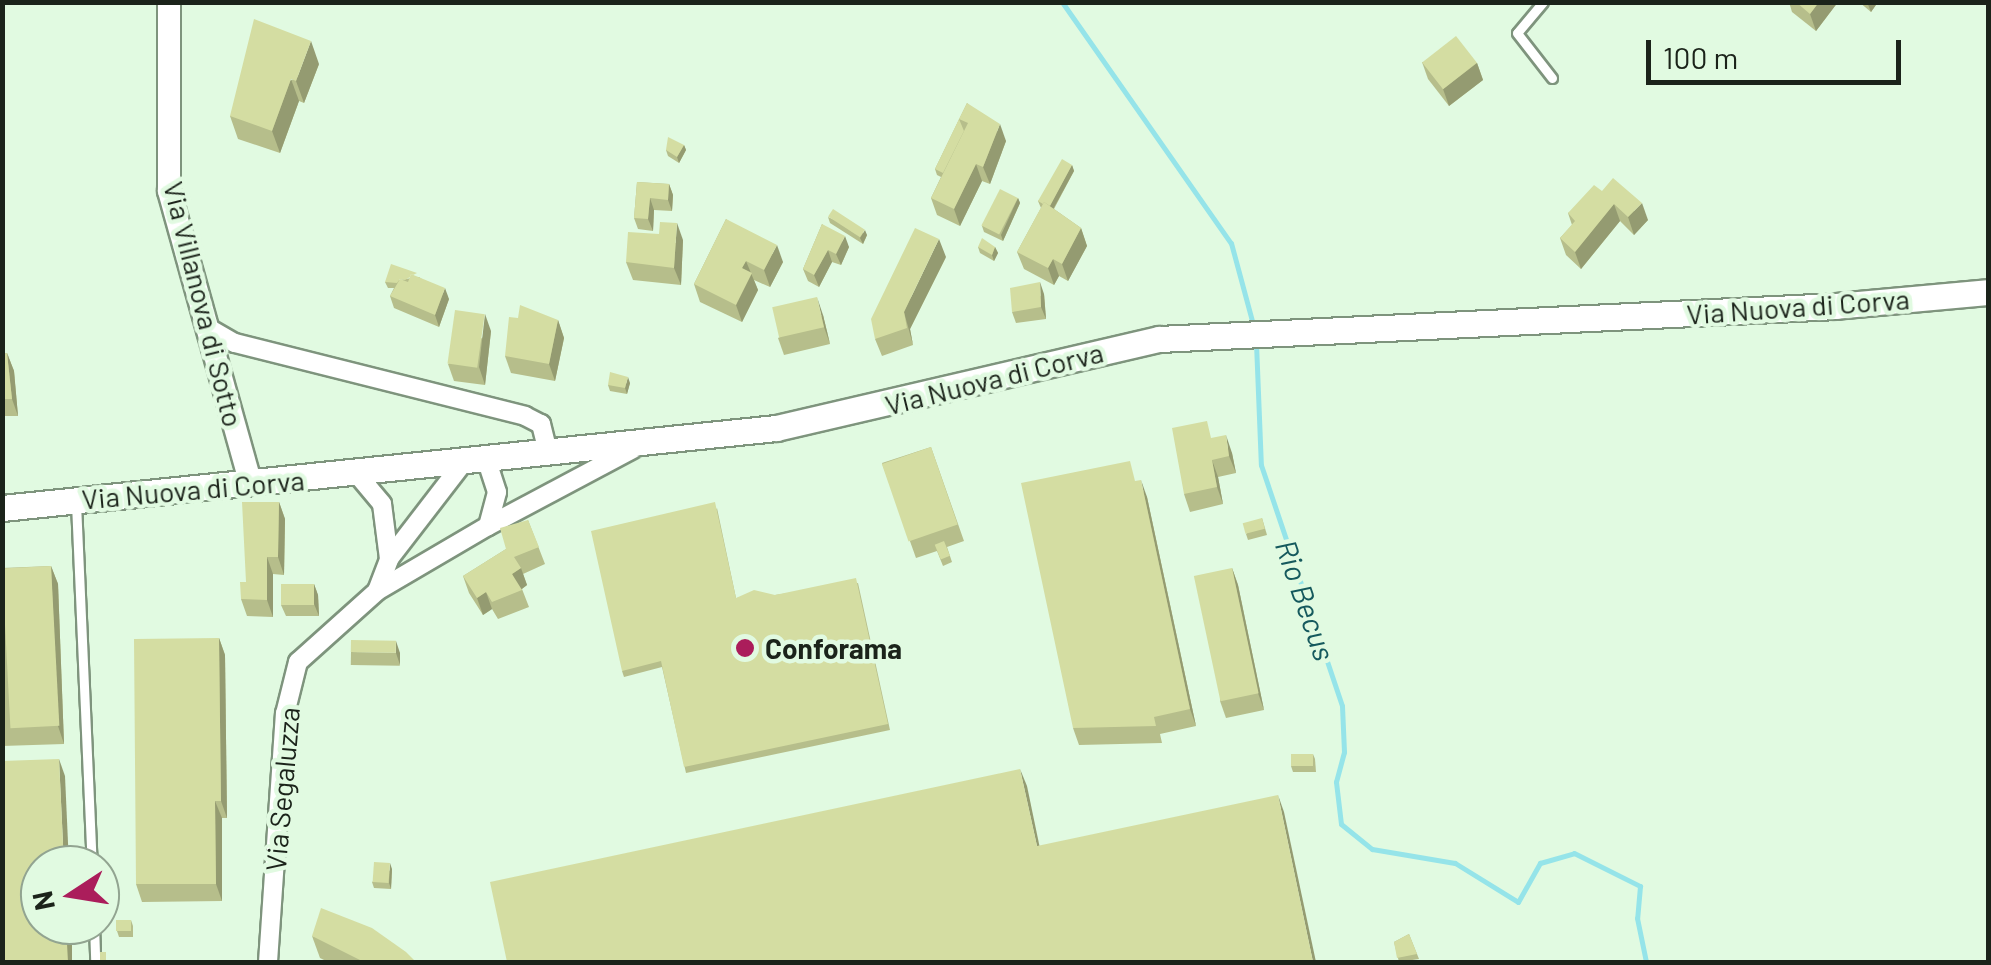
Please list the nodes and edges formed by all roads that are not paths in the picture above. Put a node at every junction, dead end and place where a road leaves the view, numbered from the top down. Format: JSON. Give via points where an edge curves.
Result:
{"nodes":[{"id":1,"x":169,"y":2,"type":"edge"},
{"id":2,"x":1543,"y":2,"type":"edge"},
{"id":3,"x":1552,"y":78,"type":"dead end"},
{"id":4,"x":1988,"y":292,"type":"edge"},
{"id":5,"x":205,"y":326,"type":"junction"},
{"id":6,"x":649,"y":442,"type":"junction"},
{"id":7,"x":548,"y":453,"type":"junction"},
{"id":8,"x":475,"y":462,"type":"junction"},
{"id":9,"x":356,"y":474,"type":"junction"},
{"id":10,"x":250,"y":484,"type":"junction"},
{"id":11,"x":76,"y":500,"type":"junction"},
{"id":12,"x":2,"y":508,"type":"edge"},
{"id":13,"x":488,"y":526,"type":"junction"},
{"id":14,"x":389,"y":559,"type":"junction"},
{"id":15,"x":377,"y":591,"type":"junction"},
{"id":16,"x":91,"y":845,"type":"edge"},
{"id":17,"x":268,"y":962,"type":"edge"}],
"edges":[{"from":1,"to":5,"type":"street","name":"Via Villanova di Sotto","via":[[169,191]]},
{"from":2,"to":3,"type":"lane","via":[[1516,34]]},
{"from":4,"to":6,"type":"main road","name":"Via Nuova di Corva","via":[[1835,306],[1159,339],[776,428]]},
{"from":5,"to":7,"type":"street","via":[[235,343],[525,416],[542,424]]},
{"from":5,"to":10,"type":"street","name":"Via Villanova di Sotto"},
{"from":6,"to":7,"type":"main road","name":"Via Nuova di Corva"},
{"from":6,"to":13,"type":"street","name":"Via Segaluzza"},
{"from":7,"to":8,"type":"main road","name":"Via Nuova di Corva"},
{"from":8,"to":9,"type":"main road","name":"Via Nuova di Corva"},
{"from":8,"to":13,"type":"street","via":[[497,477]]},
{"from":8,"to":14,"type":"street","name":"Via Segaluzza"},
{"from":9,"to":10,"type":"main road","name":"Via Nuova di Corva"},
{"from":9,"to":14,"type":"street","name":"Via Segaluzza","via":[[382,504]]},
{"from":10,"to":11,"type":"main road","name":"Via Nuova di Corva"},
{"from":11,"to":12,"type":"main road","name":"Via Nuova di Corva"},
{"from":11,"to":16,"type":"lane"},
{"from":13,"to":15,"type":"street","name":"Via Segaluzza"},
{"from":14,"to":15,"type":"street","name":"Via Segaluzza"},
{"from":15,"to":17,"type":"street","name":"Via Segaluzza","via":[[298,662],[285,714]]}]}
